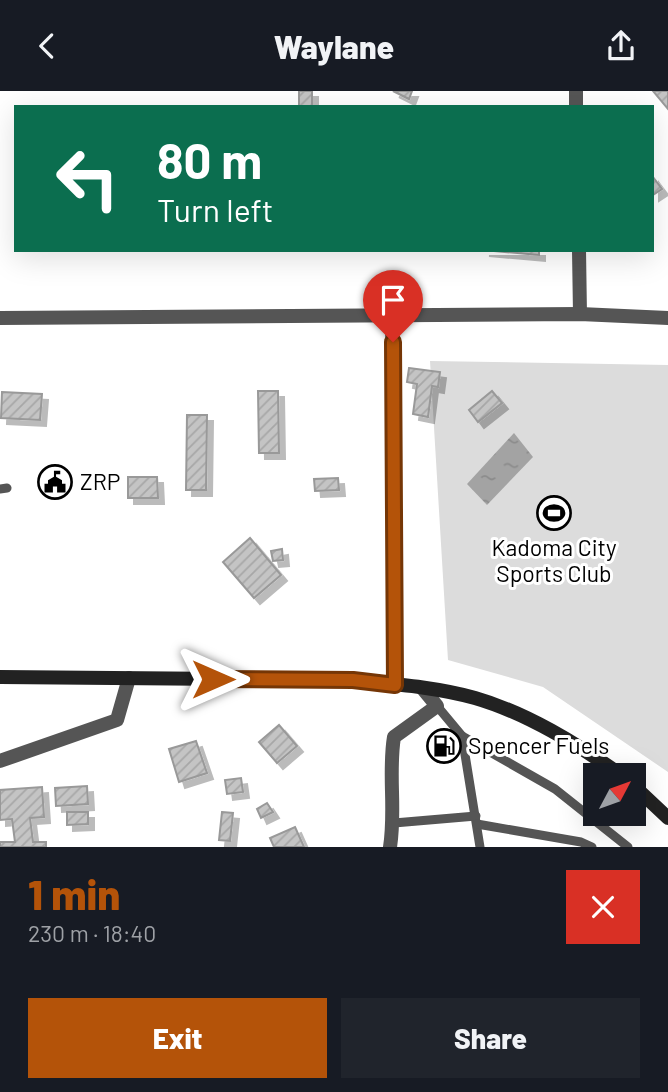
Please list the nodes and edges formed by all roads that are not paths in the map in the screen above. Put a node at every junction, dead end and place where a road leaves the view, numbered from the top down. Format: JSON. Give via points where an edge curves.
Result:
{"nodes":[{"id":1,"x":579,"y":252,"type":"edge"},
{"id":2,"x":580,"y":314,"type":"junction"},
{"id":3,"x":392,"y":315,"type":"junction"},
{"id":4,"x":0,"y":318,"type":"edge"},
{"id":5,"x":668,"y":318,"type":"edge"},
{"id":6,"x":0,"y":677,"type":"edge"},
{"id":7,"x":129,"y":678,"type":"junction"},
{"id":8,"x":395,"y":685,"type":"junction"},
{"id":9,"x":424,"y":689,"type":"junction"},
{"id":10,"x":437,"y":706,"type":"junction"},
{"id":11,"x":462,"y":736,"type":"junction"},
{"id":12,"x":0,"y":761,"type":"edge"},
{"id":13,"x":603,"y":763,"type":"edge"},
{"id":14,"x":646,"y":797,"type":"edge"},
{"id":15,"x":668,"y":818,"type":"edge"},
{"id":16,"x":476,"y":820,"type":"junction"},
{"id":17,"x":394,"y":823,"type":"junction"},
{"id":18,"x":390,"y":847,"type":"edge"},
{"id":19,"x":480,"y":847,"type":"edge"},
{"id":20,"x":592,"y":847,"type":"edge"},
{"id":21,"x":628,"y":847,"type":"edge"}],
"edges":[{"from":1,"to":2,"type":"street"},
{"from":2,"to":3,"type":"street"},
{"from":2,"to":5,"type":"street"},
{"from":3,"to":4,"type":"street"},
{"from":3,"to":8,"type":"street"},
{"from":6,"to":7,"type":"street"},
{"from":7,"to":8,"type":"street","via":[[353,680]]},
{"from":7,"to":12,"type":"street","via":[[117,720]]},
{"from":8,"to":9,"type":"street"},
{"from":9,"to":10,"type":"street"},
{"from":9,"to":13,"type":"street","via":[[474,698],[518,714]]},
{"from":10,"to":11,"type":"lane"},
{"from":10,"to":17,"type":"street","via":[[394,737]]},
{"from":11,"to":16,"type":"lane"},
{"from":11,"to":21,"type":"lane","via":[[555,789]]},
{"from":14,"to":15,"type":"street"},
{"from":16,"to":17,"type":"lane"},
{"from":16,"to":19,"type":"lane"},
{"from":16,"to":20,"type":"lane"},
{"from":17,"to":18,"type":"street"}]}
